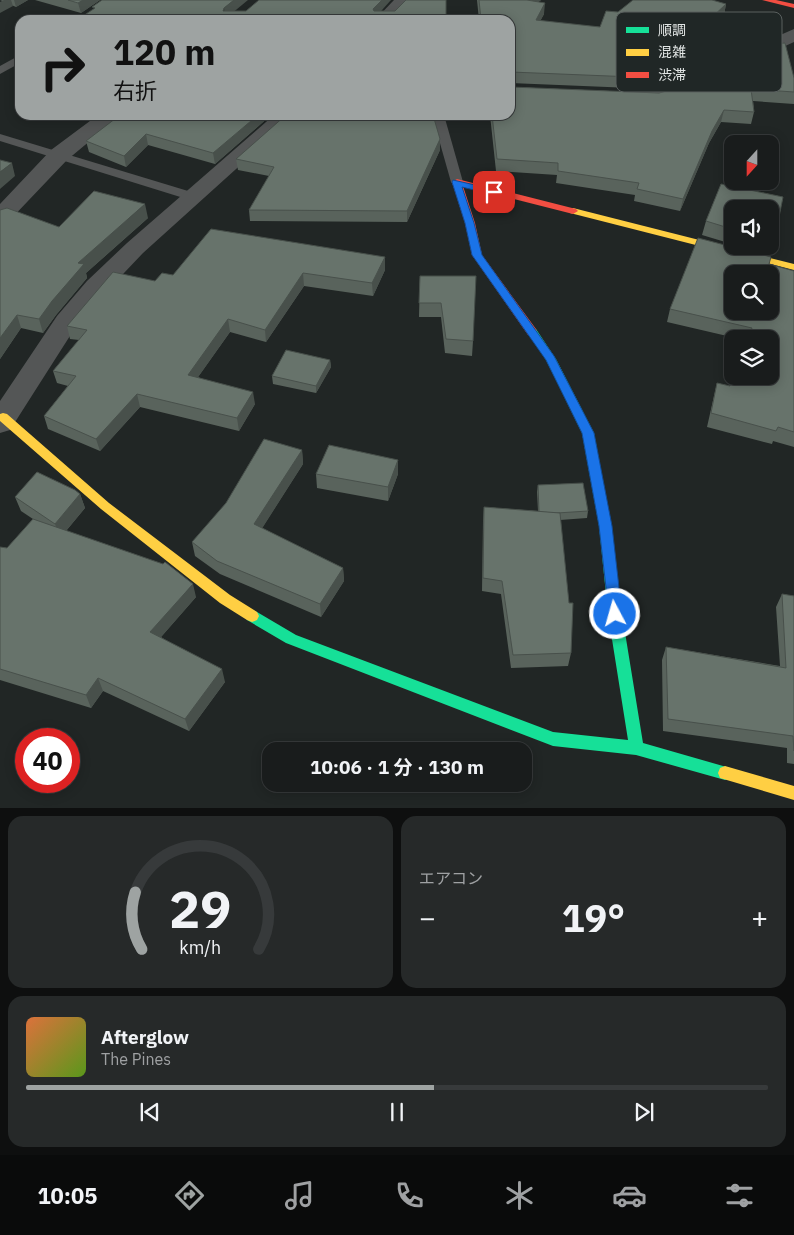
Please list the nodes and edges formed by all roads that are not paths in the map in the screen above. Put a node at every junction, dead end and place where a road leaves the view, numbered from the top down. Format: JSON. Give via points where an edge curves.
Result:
{"nodes":[{"id":1,"x":766,"y":0,"type":"edge"},
{"id":2,"x":399,"y":1,"type":"edge"},
{"id":3,"x":794,"y":6,"type":"edge"},
{"id":4,"x":388,"y":15,"type":"edge"},
{"id":5,"x":794,"y":35,"type":"edge"},
{"id":6,"x":782,"y":40,"type":"edge"},
{"id":7,"x":15,"y":62,"type":"edge"},
{"id":8,"x":0,"y":72,"type":"edge"},
{"id":9,"x":677,"y":92,"type":"edge"},
{"id":10,"x":637,"y":97,"type":"edge"},
{"id":11,"x":104,"y":120,"type":"edge"},
{"id":12,"x":280,"y":120,"type":"edge"},
{"id":13,"x":439,"y":120,"type":"edge"},
{"id":14,"x":0,"y":137,"type":"edge"},
{"id":15,"x":59,"y":155,"type":"junction"},
{"id":16,"x":456,"y":182,"type":"junction"},
{"id":17,"x":194,"y":197,"type":"junction"},
{"id":18,"x":0,"y":217,"type":"edge"},
{"id":19,"x":794,"y":267,"type":"edge"},
{"id":20,"x":2,"y":420,"type":"edge"},
{"id":21,"x":636,"y":748,"type":"junction"},
{"id":22,"x":794,"y":793,"type":"edge"}],
"edges":[{"from":1,"to":3,"type":"main road"},
{"from":2,"to":4,"type":"street"},
{"from":5,"to":6,"type":"street"},
{"from":7,"to":8,"type":"lane"},
{"from":9,"to":10,"type":"street","via":[[656,98]]},
{"from":11,"to":15,"type":"street"},
{"from":12,"to":17,"type":"street"},
{"from":13,"to":16,"type":"lane"},
{"from":14,"to":15,"type":"lane"},
{"from":15,"to":17,"type":"lane"},
{"from":15,"to":18,"type":"street"},
{"from":16,"to":19,"type":"main road"},
{"from":16,"to":21,"type":"main road","via":[[477,255],[550,359],[588,433],[606,526],[615,614]]},
{"from":17,"to":20,"type":"street","via":[[96,287],[66,322]]},
{"from":20,"to":21,"type":"main road","via":[[105,506],[218,593],[291,639],[554,738]]},
{"from":21,"to":22,"type":"main road"}]}
